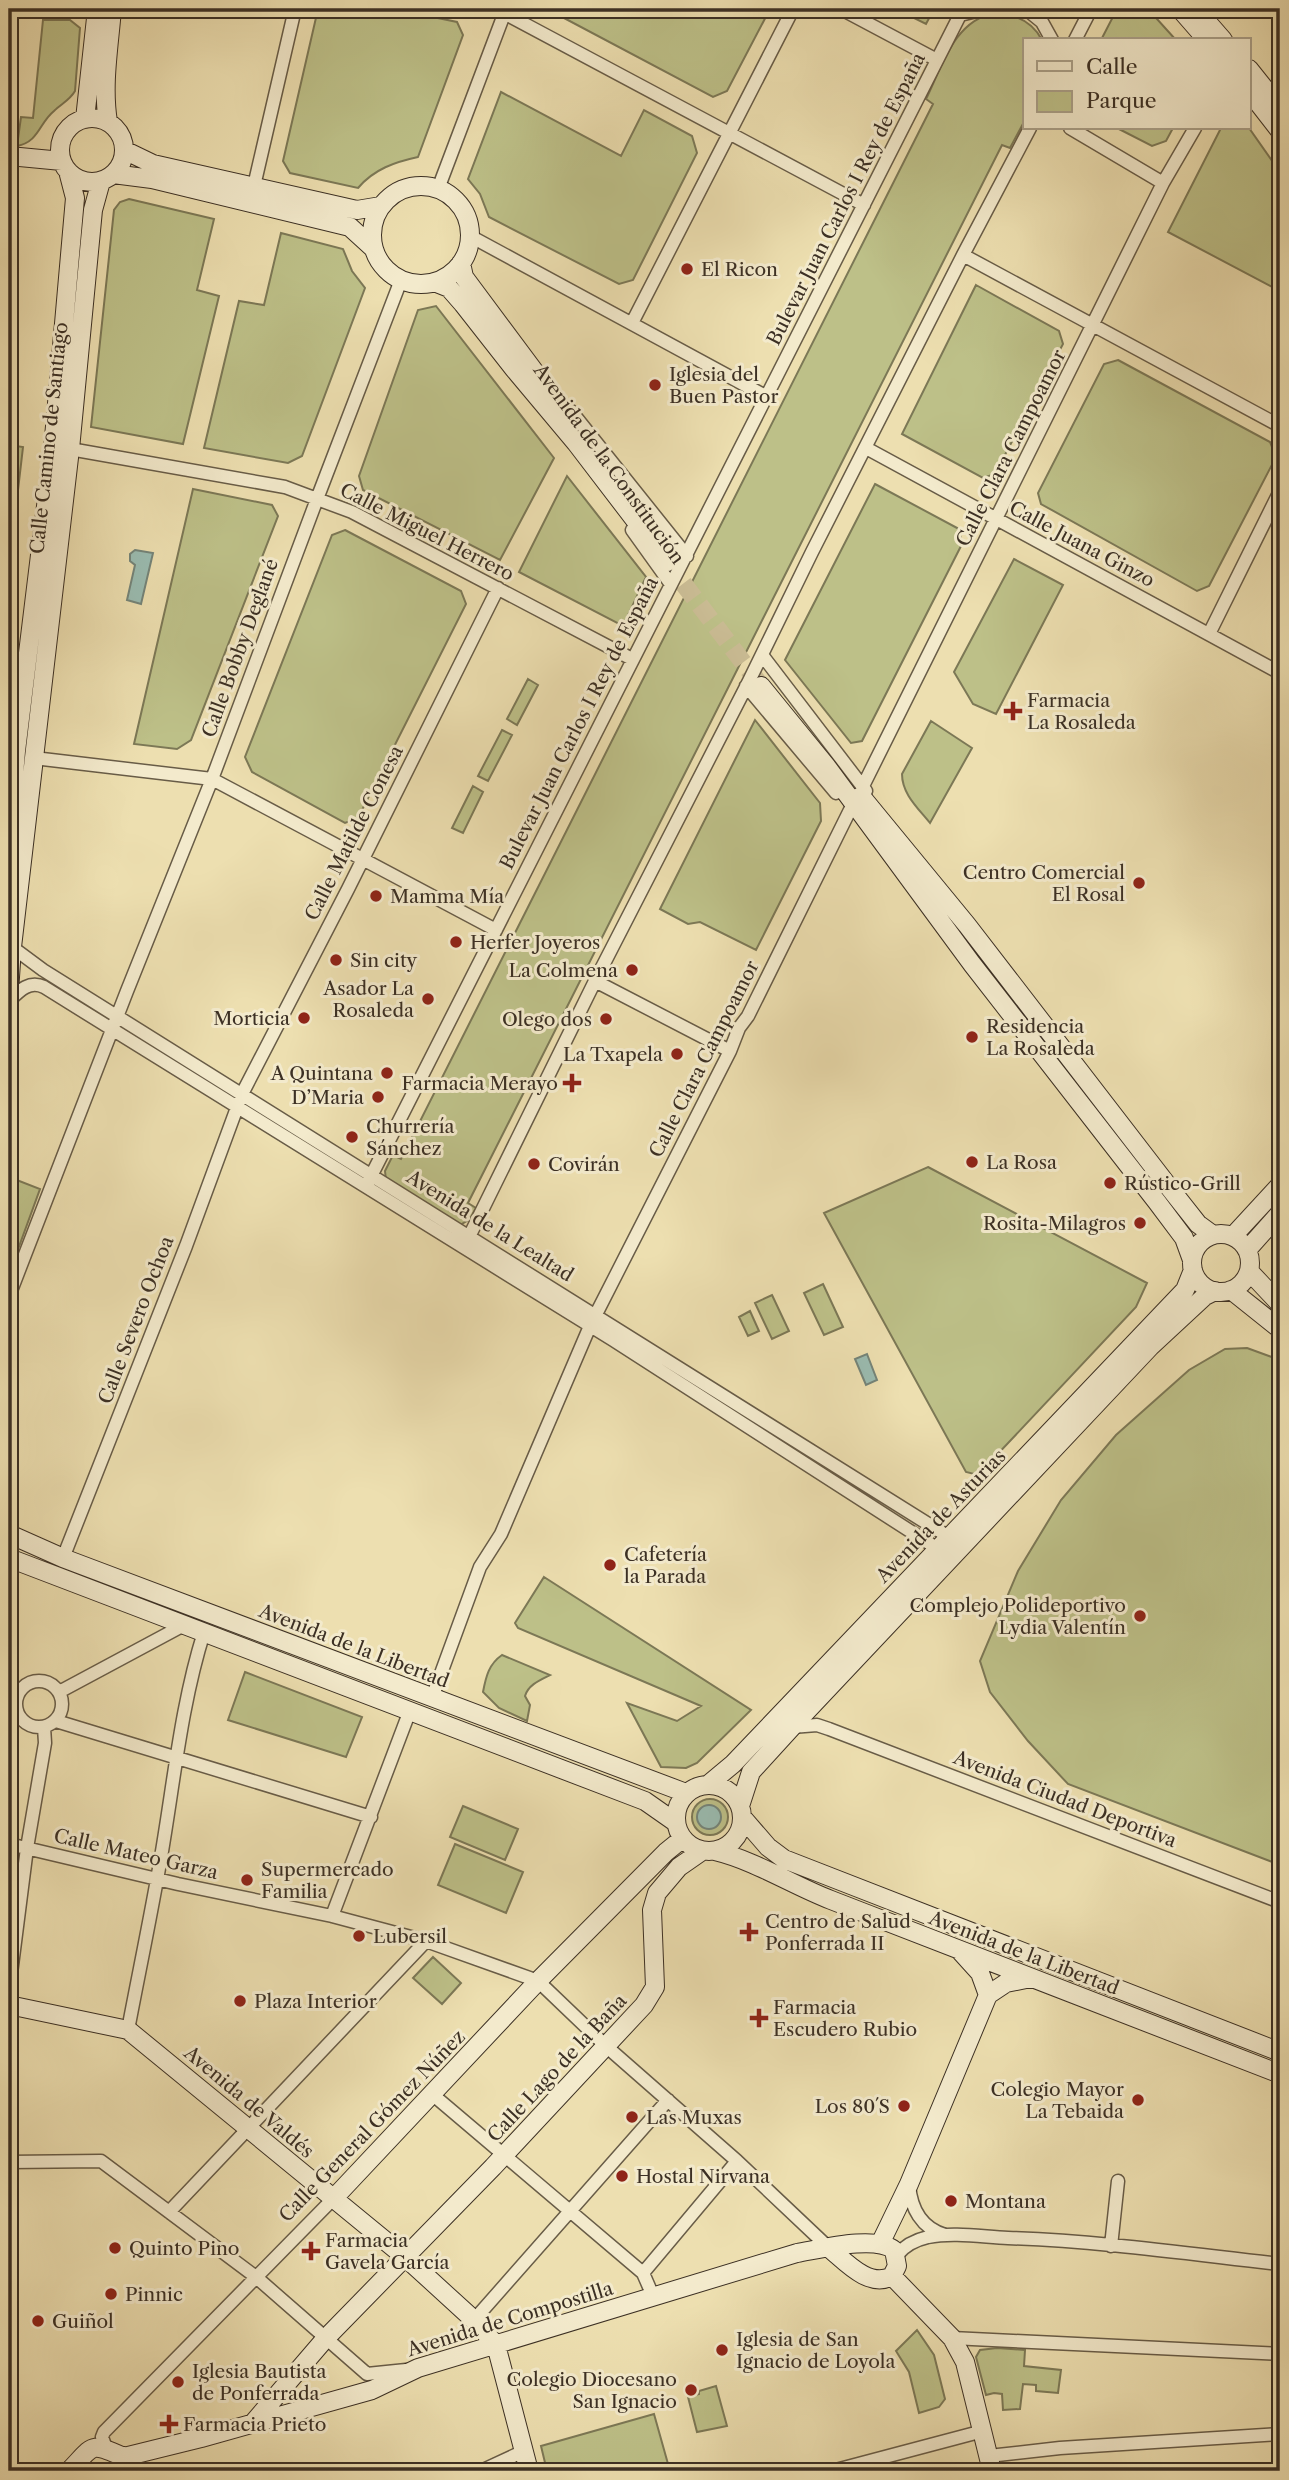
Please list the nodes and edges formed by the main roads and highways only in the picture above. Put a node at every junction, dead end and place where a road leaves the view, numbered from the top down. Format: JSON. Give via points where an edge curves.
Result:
{"nodes":[{"id":1,"x":97,"y":9,"type":"edge"},
{"id":2,"x":112,"y":9,"type":"edge"},
{"id":3,"x":1180,"y":9,"type":"edge"},
{"id":4,"x":1196,"y":9,"type":"edge"},
{"id":5,"x":1205,"y":38,"type":"edge"},
{"id":6,"x":1221,"y":38,"type":"edge"},
{"id":7,"x":1250,"y":70,"type":"edge"},
{"id":8,"x":1250,"y":92,"type":"edge"},
{"id":9,"x":1280,"y":108,"type":"edge"},
{"id":10,"x":85,"y":118,"type":"junction"},
{"id":11,"x":108,"y":122,"type":"junction"},
{"id":12,"x":1280,"y":131,"type":"edge"},
{"id":13,"x":124,"y":150,"type":"junction"},
{"id":14,"x":9,"y":156,"type":"edge"},
{"id":15,"x":65,"y":166,"type":"junction"},
{"id":16,"x":107,"y":177,"type":"junction"},
{"id":17,"x":380,"y":206,"type":"junction"},
{"id":18,"x":373,"y":248,"type":"junction"},
{"id":19,"x":461,"y":263,"type":"junction"},
{"id":20,"x":434,"y":282,"type":"junction"},
{"id":21,"x":520,"y":364,"type":"junction"},
{"id":22,"x":675,"y":557,"type":"tunnel mouth"},
{"id":23,"x":758,"y":682,"type":"tunnel mouth"},
{"id":24,"x":12,"y":751,"type":"edge"},
{"id":25,"x":9,"y":837,"type":"edge"},
{"id":26,"x":888,"y":840,"type":"junction"},
{"id":27,"x":9,"y":992,"type":"edge"},
{"id":28,"x":1280,"y":1185,"type":"edge"},
{"id":29,"x":1280,"y":1213,"type":"edge"},
{"id":30,"x":1213,"y":1235,"type":"junction"},
{"id":31,"x":1233,"y":1236,"type":"junction"},
{"id":32,"x":1247,"y":1250,"type":"junction"},
{"id":33,"x":1193,"y":1265,"type":"junction"},
{"id":34,"x":1249,"y":1271,"type":"junction"},
{"id":35,"x":1223,"y":1290,"type":"junction"},
{"id":36,"x":1280,"y":1304,"type":"edge"},
{"id":37,"x":1280,"y":1329,"type":"edge"},
{"id":38,"x":9,"y":1534,"type":"edge"},
{"id":39,"x":9,"y":1558,"type":"edge"},
{"id":40,"x":709,"y":1784,"type":"junction"},
{"id":41,"x":686,"y":1793,"type":"junction"},
{"id":42,"x":741,"y":1812,"type":"junction"},
{"id":43,"x":679,"y":1830,"type":"junction"},
{"id":44,"x":709,"y":1851,"type":"junction"},
{"id":45,"x":959,"y":1950,"type":"junction"},
{"id":46,"x":1034,"y":1978,"type":"junction"},
{"id":47,"x":988,"y":1995,"type":"junction"},
{"id":48,"x":9,"y":2005,"type":"edge"},
{"id":49,"x":1190,"y":2017,"type":"junction"},
{"id":50,"x":1208,"y":2024,"type":"junction"},
{"id":51,"x":1181,"y":2037,"type":"junction"},
{"id":52,"x":1199,"y":2044,"type":"junction"},
{"id":53,"x":1280,"y":2052,"type":"edge"},
{"id":54,"x":1280,"y":2074,"type":"edge"},
{"id":55,"x":334,"y":2199,"type":"junction"},
{"id":56,"x":885,"y":2247,"type":"junction"},
{"id":57,"x":829,"y":2248,"type":"junction"},
{"id":58,"x":405,"y":2257,"type":"junction"},
{"id":59,"x":892,"y":2276,"type":"junction"},
{"id":60,"x":871,"y":2278,"type":"junction"},
{"id":61,"x":496,"y":2345,"type":"junction"},
{"id":62,"x":253,"y":2423,"type":"junction"},
{"id":63,"x":991,"y":2463,"type":"edge"},
{"id":64,"x":125,"y":2464,"type":"edge"},
{"id":65,"x":69,"y":2471,"type":"edge"},
{"id":66,"x":526,"y":2471,"type":"edge"}],
"edges":[{"from":1,"to":10,"type":"main road"},
{"from":2,"to":11,"type":"main road","via":[[105,84]]},
{"from":3,"to":5,"type":"main road"},
{"from":4,"to":6,"type":"main road"},
{"from":7,"to":9,"type":"main road"},
{"from":8,"to":12,"type":"main road"},
{"from":10,"to":11,"type":"main road"},
{"from":10,"to":15,"type":"main road","via":[[65,131],[60,146]]},
{"from":11,"to":13,"type":"main road","via":[[122,139]]},
{"from":13,"to":16,"type":"main road","via":[[119,167]]},
{"from":13,"to":17,"type":"main road","via":[[153,164],[357,210]]},
{"from":14,"to":15,"type":"main road"},
{"from":15,"to":16,"type":"main road","via":[[77,179],[89,182]]},
{"from":15,"to":24,"type":"main road","name":"Calle Camino de Santiago","via":[[75,198],[53,449]]},
{"from":16,"to":18,"type":"main road","via":[[152,179],[350,227]]},
{"from":16,"to":27,"type":"main road","name":"Calle Camino de Santiago","via":[[93,210]]},
{"from":17,"to":18,"type":"main road","via":[[372,230]]},
{"from":17,"to":19,"type":"main road","via":[[405,188],[424,186],[455,199],[465,212],[470,236]]},
{"from":18,"to":20,"type":"main road","via":[[383,266],[401,280]]},
{"from":19,"to":20,"type":"main road"},
{"from":19,"to":21,"type":"main road","name":"Avenida de la Constitución","via":[[464,278]]},
{"from":20,"to":21,"type":"main road","name":"Avenida de la Constitución","via":[[449,288]]},
{"from":21,"to":22,"type":"main road","name":"Avenida de la Constitución"},
{"from":23,"to":26,"type":"main road"},
{"from":24,"to":25,"type":"main road","name":"Calle Camino de Santiago"},
{"from":26,"to":30,"type":"main road","via":[[980,942],[1198,1224]]},
{"from":26,"to":33,"type":"main road","via":[[972,964],[1184,1238]]},
{"from":28,"to":31,"type":"main road"},
{"from":29,"to":32,"type":"main road"},
{"from":30,"to":31,"type":"main road"},
{"from":30,"to":33,"type":"main road","via":[[1199,1244]]},
{"from":31,"to":32,"type":"main road"},
{"from":32,"to":34,"type":"main road"},
{"from":33,"to":35,"type":"main road","via":[[1201,1284]]},
{"from":33,"to":40,"type":"main road","name":"Avenida de Asturias","via":[[1185,1290]]},
{"from":34,"to":35,"type":"main road","via":[[1239,1285]]},
{"from":34,"to":36,"type":"main road"},
{"from":35,"to":37,"type":"main road"},
{"from":35,"to":42,"type":"main road","name":"Avenida de Asturias","via":[[1205,1296],[1150,1347],[791,1727],[751,1772]]},
{"from":38,"to":41,"type":"main road","name":"Avenida de la Libertad"},
{"from":39,"to":43,"type":"main road","via":[[645,1801]]},
{"from":40,"to":41,"type":"main road"},
{"from":40,"to":42,"type":"main road","via":[[731,1793]]},
{"from":41,"to":43,"type":"main road","via":[[676,1811]]},
{"from":42,"to":44,"type":"main road","via":[[735,1839]]},
{"from":42,"to":49,"type":"main road","name":"Avenida de la Libertad","via":[[768,1847],[784,1859]]},
{"from":43,"to":44,"type":"main road","via":[[694,1848]]},
{"from":43,"to":55,"type":"main road","name":"Calle General Gómez Núñez","via":[[666,1852]]},
{"from":44,"to":45,"type":"main road","name":"Avenida de la Libertad","via":[[738,1857],[801,1889]]},
{"from":44,"to":58,"type":"main road","name":"Calle Lago de la Baña","via":[[679,1867],[657,1894],[652,1910],[655,1987],[644,2005]]},
{"from":45,"to":46,"type":"main road","name":"Avenida de la Libertad"},
{"from":45,"to":47,"type":"main road","via":[[976,1967]]},
{"from":46,"to":47,"type":"main road","via":[[1012,1980]]},
{"from":46,"to":51,"type":"main road","name":"Avenida de la Libertad"},
{"from":47,"to":56,"type":"main road"},
{"from":48,"to":55,"type":"main road","name":"Avenida de Valdés","via":[[128,2030]]},
{"from":49,"to":50,"type":"main road","name":"Avenida de la Libertad"},
{"from":49,"to":51,"type":"main road"},
{"from":50,"to":52,"type":"main road"},
{"from":50,"to":53,"type":"main road","name":"Avenida de la Libertad"},
{"from":51,"to":52,"type":"main road","name":"Avenida de la Libertad"},
{"from":52,"to":54,"type":"main road","name":"Avenida de la Libertad"},
{"from":55,"to":58,"type":"main road","name":"Avenida de Valdés"},
{"from":56,"to":57,"type":"main road","name":"Avenida de Compostilla"},
{"from":56,"to":59,"type":"main road","via":[[898,2266]]},
{"from":56,"to":60,"type":"main road","via":[[865,2252],[862,2258]]},
{"from":57,"to":60,"type":"main road"},
{"from":57,"to":61,"type":"main road","name":"Avenida de Compostilla","via":[[797,2253]]},
{"from":58,"to":61,"type":"main road","name":"Avenida de Valdés"},
{"from":58,"to":62,"type":"main road","name":"Calle Lago de la Baña","via":[[325,2339]]},
{"from":59,"to":60,"type":"main road"},
{"from":59,"to":63,"type":"main road","via":[[952,2338],[965,2362]]},
{"from":61,"to":62,"type":"main road","name":"Avenida de Compostilla","via":[[418,2368],[372,2390]]},
{"from":61,"to":66,"type":"main road"},
{"from":62,"to":64,"type":"main road","name":"Avenida de Compostilla"},
{"from":64,"to":65,"type":"main road","via":[[97,2446]]}]}
